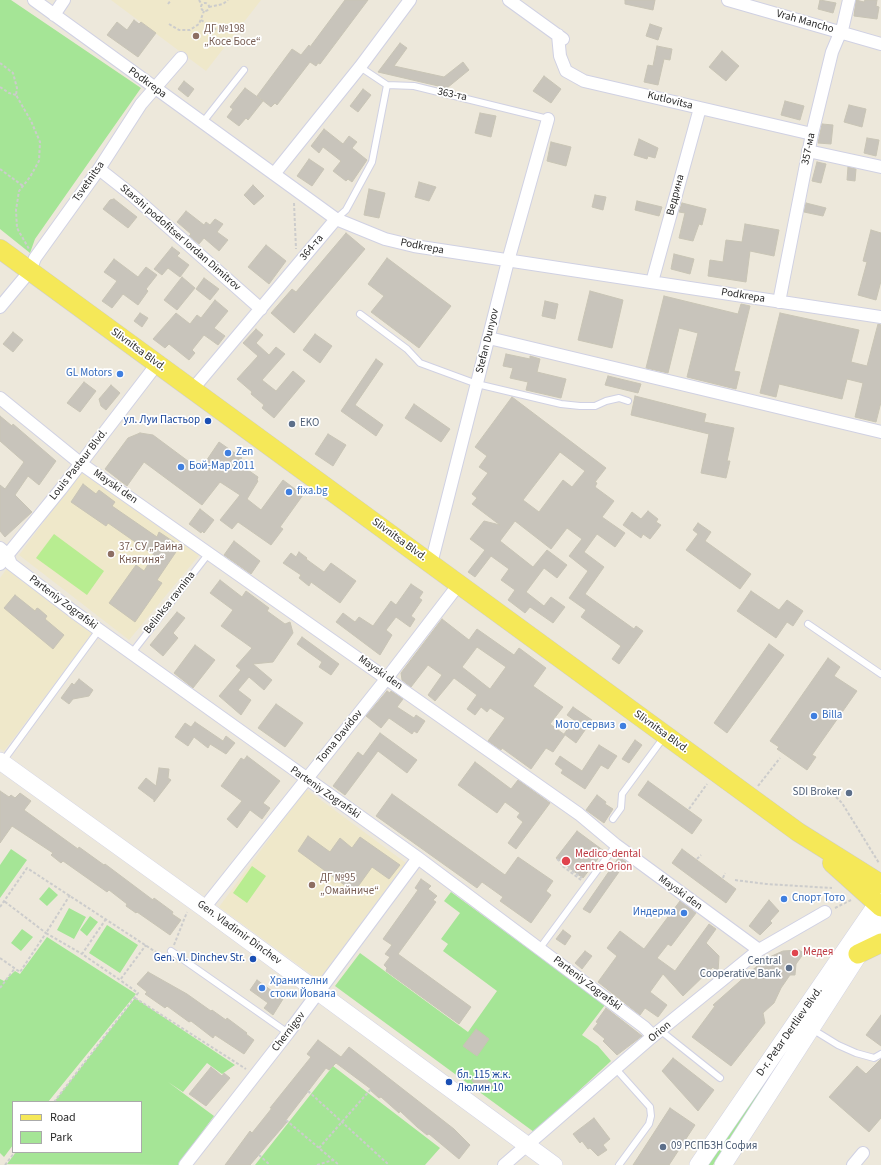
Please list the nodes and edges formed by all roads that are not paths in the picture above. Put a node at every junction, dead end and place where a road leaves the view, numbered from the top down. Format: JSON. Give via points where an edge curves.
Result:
{"nodes":[{"id":1,"x":34,"y":0,"type":"edge"},
{"id":2,"x":64,"y":0,"type":"edge"},
{"id":3,"x":410,"y":0,"type":"edge"},
{"id":4,"x":509,"y":0,"type":"edge"},
{"id":5,"x":728,"y":0,"type":"edge"},
{"id":6,"x":849,"y":0,"type":"edge"},
{"id":7,"x":54,"y":15,"type":"junction"},
{"id":8,"x":840,"y":32,"type":"junction"},
{"id":9,"x":881,"y":44,"type":"edge"},
{"id":10,"x":181,"y":58,"type":"dead end"},
{"id":11,"x":360,"y":67,"type":"junction"},
{"id":12,"x":244,"y":70,"type":"dead end"},
{"id":13,"x":387,"y":85,"type":"junction"},
{"id":14,"x":155,"y":88,"type":"junction"},
{"id":15,"x":700,"y":108,"type":"junction"},
{"id":16,"x":548,"y":118,"type":"joint"},
{"id":17,"x":203,"y":122,"type":"junction"},
{"id":18,"x":812,"y":134,"type":"junction"},
{"id":19,"x":808,"y":151,"type":"junction"},
{"id":20,"x":881,"y":168,"type":"edge"},
{"id":21,"x":99,"y":169,"type":"junction"},
{"id":22,"x":274,"y":174,"type":"junction"},
{"id":23,"x":336,"y":219,"type":"junction"},
{"id":24,"x":0,"y":249,"type":"edge"},
{"id":25,"x":508,"y":261,"type":"junction"},
{"id":26,"x":33,"y":264,"type":"junction"},
{"id":27,"x":652,"y":282,"type":"junction"},
{"id":28,"x":779,"y":302,"type":"junction"},
{"id":29,"x":0,"y":308,"type":"edge"},
{"id":30,"x":261,"y":308,"type":"junction"},
{"id":31,"x":360,"y":314,"type":"dead end"},
{"id":32,"x":881,"y":317,"type":"edge"},
{"id":33,"x":489,"y":338,"type":"junction"},
{"id":34,"x":158,"y":364,"type":"junction"},
{"id":35,"x":477,"y":384,"type":"junction"},
{"id":36,"x":192,"y":390,"type":"junction"},
{"id":37,"x":0,"y":398,"type":"edge"},
{"id":38,"x":628,"y":401,"type":"dead end"},
{"id":39,"x":881,"y":432,"type":"edge"},
{"id":40,"x":80,"y":463,"type":"junction"},
{"id":41,"x":209,"y":553,"type":"junction"},
{"id":42,"x":2,"y":555,"type":"edge"},
{"id":43,"x":431,"y":564,"type":"junction"},
{"id":44,"x":459,"y":584,"type":"junction"},
{"id":45,"x":808,"y":624,"type":"dead end"},
{"id":46,"x":99,"y":630,"type":"junction"},
{"id":47,"x":131,"y":654,"type":"junction"},
{"id":48,"x":881,"y":674,"type":"edge"},
{"id":49,"x":387,"y":678,"type":"junction"},
{"id":50,"x":665,"y":735,"type":"junction"},
{"id":51,"x":1,"y":763,"type":"edge"},
{"id":52,"x":306,"y":779,"type":"junction"},
{"id":53,"x":613,"y":819,"type":"dead end"},
{"id":54,"x":798,"y":832,"type":"junction"},
{"id":55,"x":616,"y":845,"type":"junction"},
{"id":56,"x":418,"y":858,"type":"junction"},
{"id":57,"x":880,"y":864,"type":"edge"},
{"id":58,"x":853,"y":865,"type":"junction"},
{"id":59,"x":881,"y":884,"type":"edge"},
{"id":60,"x":880,"y":907,"type":"edge"},
{"id":61,"x":196,"y":909,"type":"junction"},
{"id":62,"x":825,"y":912,"type":"road end"},
{"id":63,"x":881,"y":943,"type":"edge"},
{"id":64,"x":540,"y":948,"type":"junction"},
{"id":65,"x":759,"y":950,"type":"junction"},
{"id":66,"x":171,"y":951,"type":"road end"},
{"id":67,"x":858,"y":954,"type":"junction"},
{"id":68,"x":319,"y":992,"type":"junction"},
{"id":69,"x":812,"y":1029,"type":"junction"},
{"id":70,"x":288,"y":1033,"type":"junction"},
{"id":71,"x":657,"y":1034,"type":"junction"},
{"id":72,"x":881,"y":1054,"type":"edge"},
{"id":73,"x":616,"y":1069,"type":"junction"},
{"id":74,"x":720,"y":1078,"type":"dead end"},
{"id":75,"x":527,"y":1146,"type":"junction"},
{"id":76,"x":863,"y":1153,"type":"dead end"},
{"id":77,"x":185,"y":1165,"type":"edge"},
{"id":78,"x":504,"y":1165,"type":"edge"},
{"id":79,"x":554,"y":1165,"type":"edge"},
{"id":80,"x":620,"y":1165,"type":"edge"},
{"id":81,"x":698,"y":1165,"type":"edge"},
{"id":82,"x":723,"y":1165,"type":"edge"},
{"id":83,"x":853,"y":1165,"type":"edge"}],
"edges":[{"from":1,"to":7,"type":"street","name":"Podkrepa"},
{"from":2,"to":7,"type":"street"},
{"from":3,"to":11,"type":"street"},
{"from":4,"to":15,"type":"street","name":"Kutlovitsa","via":[[562,38],[560,56],[566,71],[584,81]]},
{"from":5,"to":8,"type":"street","name":"Vrah Mancho"},
{"from":6,"to":8,"type":"street","name":"357-ма"},
{"from":7,"to":14,"type":"street","name":"Podkrepa"},
{"from":8,"to":9,"type":"street","name":"Vrah Mancho"},
{"from":8,"to":18,"type":"street","name":"357-ма","via":[[832,52]]},
{"from":10,"to":14,"type":"street","name":"Tsvetnitsa"},
{"from":11,"to":13,"type":"lane"},
{"from":11,"to":22,"type":"street"},
{"from":12,"to":17,"type":"lane"},
{"from":13,"to":16,"type":"lane","name":"363-та","via":[[414,86]]},
{"from":13,"to":23,"type":"lane","name":"364-та","via":[[372,162],[346,210]]},
{"from":14,"to":17,"type":"street","name":"Podkrepa"},
{"from":14,"to":21,"type":"street","name":"Tsvetnitsa","via":[[141,104]]},
{"from":15,"to":18,"type":"street","name":"Kutlovitsa"},
{"from":15,"to":27,"type":"street","name":"Ведрина"},
{"from":16,"to":25,"type":"street","name":"Stefan Dunyov"},
{"from":17,"to":22,"type":"street","name":"Podkrepa"},
{"from":18,"to":19,"type":"street","name":"357-ма"},
{"from":19,"to":20,"type":"street"},
{"from":19,"to":28,"type":"street","name":"357-ма"},
{"from":21,"to":26,"type":"street","name":"Tsvetnitsa"},
{"from":21,"to":30,"type":"street","name":"Starshi podofitser Iordan Dimitrov"},
{"from":22,"to":23,"type":"street","name":"Podkrepa"},
{"from":23,"to":25,"type":"street","name":"Podkrepa","via":[[385,239]]},
{"from":23,"to":30,"type":"street","name":"364-та"},
{"from":24,"to":26,"type":"main road","name":"Slivnitsa Blvd."},
{"from":25,"to":27,"type":"street","name":"Podkrepa"},
{"from":25,"to":33,"type":"street","name":"Stefan Dunyov"},
{"from":26,"to":29,"type":"street","name":"Tsvetnitsa"},
{"from":26,"to":34,"type":"main road","name":"Slivnitsa Blvd."},
{"from":27,"to":28,"type":"street","name":"Podkrepa"},
{"from":28,"to":32,"type":"street","name":"Podkrepa"},
{"from":30,"to":36,"type":"street","name":"364-та"},
{"from":31,"to":35,"type":"lane","via":[[407,349],[420,363]]},
{"from":33,"to":35,"type":"street","name":"Stefan Dunyov"},
{"from":33,"to":39,"type":"street"},
{"from":34,"to":36,"type":"main road","name":"Slivnitsa Blvd."},
{"from":34,"to":40,"type":"street","name":"Louis Pasteur Blvd."},
{"from":35,"to":38,"type":"lane","via":[[561,404],[595,406],[618,398]]},
{"from":35,"to":43,"type":"street","name":"Stefan Dunyov"},
{"from":36,"to":43,"type":"main road","name":"Slivnitsa Blvd."},
{"from":37,"to":40,"type":"street","name":"Mayski den"},
{"from":40,"to":41,"type":"street","name":"Mayski den"},
{"from":40,"to":42,"type":"street","name":"Louis Pasteur Blvd.","via":[[61,489]]},
{"from":41,"to":47,"type":"lane","name":"Belinksa ravnina"},
{"from":41,"to":49,"type":"street","name":"Mayski den"},
{"from":42,"to":46,"type":"street","name":"Parteniy Zografski"},
{"from":43,"to":44,"type":"main road","name":"Slivnitsa Blvd."},
{"from":44,"to":49,"type":"street","name":"Toma Davidov"},
{"from":44,"to":50,"type":"main road","name":"Slivnitsa Blvd."},
{"from":45,"to":48,"type":"lane"},
{"from":46,"to":47,"type":"street","name":"Parteniy Zografski"},
{"from":46,"to":51,"type":"lane"},
{"from":47,"to":52,"type":"street","name":"Parteniy Zografski"},
{"from":49,"to":52,"type":"street","name":"Toma Davidov"},
{"from":49,"to":55,"type":"street","name":"Mayski den","via":[[579,814]]},
{"from":50,"to":53,"type":"lane","via":[[622,794],[621,808]]},
{"from":50,"to":54,"type":"main road","name":"Slivnitsa Blvd."},
{"from":51,"to":61,"type":"street","name":"Gen. Vladimir Dinchev"},
{"from":52,"to":56,"type":"street","name":"Parteniy Zografski"},
{"from":52,"to":61,"type":"street","name":"Toma Davidov"},
{"from":54,"to":58,"type":"main road","name":"Slivnitsa Blvd."},
{"from":54,"to":60,"type":"main road","name":"Slivnitsa Blvd."},
{"from":55,"to":64,"type":"lane"},
{"from":55,"to":65,"type":"street","name":"Mayski den"},
{"from":56,"to":64,"type":"street","name":"Parteniy Zografski"},
{"from":56,"to":68,"type":"street","name":"Chernigov"},
{"from":57,"to":58,"type":"main road","via":[[868,868]]},
{"from":58,"to":59,"type":"main road","name":"Slivnitsa Blvd."},
{"from":60,"to":67,"type":"street","name":"D-r. Petar Dertliev Blvd."},
{"from":60,"to":81,"type":"street","name":"D-r. Petar Dertliev Blvd."},
{"from":61,"to":68,"type":"street","name":"Gen. Vladimir Dinchev"},
{"from":62,"to":65,"type":"street","name":"Orion"},
{"from":63,"to":67,"type":"main road"},
{"from":64,"to":71,"type":"street","name":"Parteniy Zografski","via":[[644,1027]]},
{"from":65,"to":71,"type":"street","name":"Orion"},
{"from":66,"to":70,"type":"lane"},
{"from":67,"to":69,"type":"street","name":"D-r. Petar Dertliev Blvd."},
{"from":68,"to":70,"type":"street","name":"Chernigov"},
{"from":68,"to":75,"type":"street","name":"Gen. Vladimir Dinchev"},
{"from":69,"to":72,"type":"lane","via":[[856,1053],[874,1058]]},
{"from":69,"to":82,"type":"street","name":"D-r. Petar Dertliev Blvd."},
{"from":70,"to":77,"type":"street","name":"Chernigov"},
{"from":71,"to":73,"type":"street","name":"Orion"},
{"from":71,"to":74,"type":"lane"},
{"from":73,"to":75,"type":"street","name":"Orion"},
{"from":73,"to":80,"type":"lane","via":[[650,1107],[652,1116]]},
{"from":75,"to":78,"type":"street","name":"Orion"},
{"from":75,"to":79,"type":"street","name":"Gen. Vladimir Dinchev"},
{"from":76,"to":83,"type":"street"}]}
